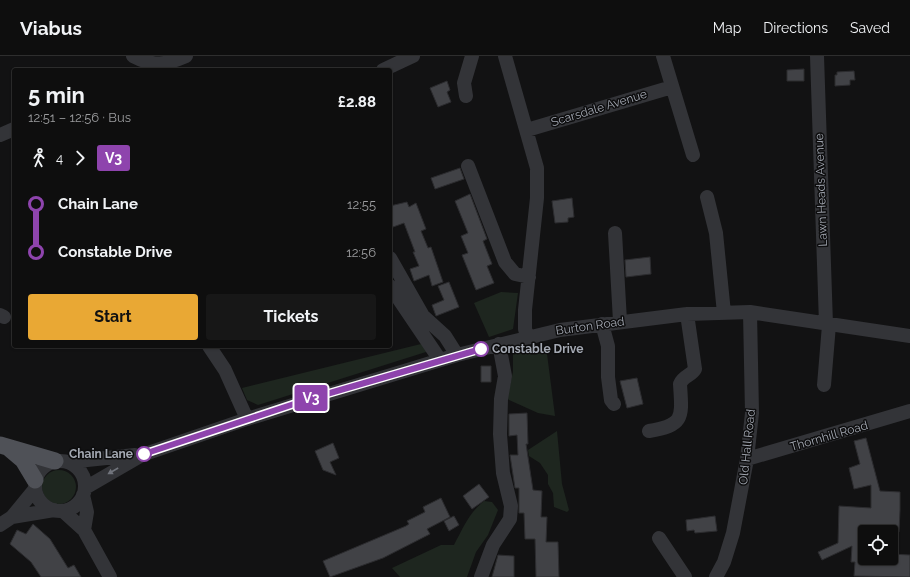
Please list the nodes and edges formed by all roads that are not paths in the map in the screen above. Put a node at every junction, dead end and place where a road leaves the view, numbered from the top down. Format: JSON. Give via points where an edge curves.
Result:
{"nodes":[{"id":1,"x":186,"y":56,"type":"edge"},
{"id":2,"x":414,"y":56,"type":"edge"},
{"id":3,"x":472,"y":56,"type":"edge"},
{"id":4,"x":506,"y":56,"type":"edge"},
{"id":5,"x":663,"y":56,"type":"edge"},
{"id":6,"x":817,"y":56,"type":"edge"},
{"id":7,"x":138,"y":63,"type":"edge"},
{"id":8,"x":387,"y":68,"type":"edge"},
{"id":9,"x":672,"y":87,"type":"junction"},
{"id":10,"x":467,"y":99,"type":"dead end"},
{"id":11,"x":12,"y":130,"type":"edge"},
{"id":12,"x":527,"y":130,"type":"junction"},
{"id":13,"x":0,"y":135,"type":"edge"},
{"id":14,"x":693,"y":155,"type":"dead end"},
{"id":15,"x":468,"y":166,"type":"dead end"},
{"id":16,"x":708,"y":197,"type":"dead end"},
{"id":17,"x":615,"y":232,"type":"dead end"},
{"id":18,"x":392,"y":256,"type":"edge"},
{"id":19,"x":529,"y":277,"type":"junction"},
{"id":20,"x":392,"y":289,"type":"edge"},
{"id":21,"x":750,"y":312,"type":"junction"},
{"id":22,"x":724,"y":313,"type":"junction"},
{"id":23,"x":687,"y":314,"type":"junction"},
{"id":24,"x":620,"y":321,"type":"junction"},
{"id":25,"x":602,"y":324,"type":"junction"},
{"id":26,"x":828,"y":324,"type":"junction"},
{"id":27,"x":527,"y":336,"type":"junction"},
{"id":28,"x":910,"y":336,"type":"edge"},
{"id":29,"x":499,"y":344,"type":"junction"},
{"id":30,"x":210,"y":348,"type":"edge"},
{"id":31,"x":457,"y":355,"type":"junction"},
{"id":32,"x":440,"y":360,"type":"junction"},
{"id":33,"x":824,"y":385,"type":"dead end"},
{"id":34,"x":614,"y":404,"type":"dead end"},
{"id":35,"x":910,"y":412,"type":"edge"},
{"id":36,"x":247,"y":418,"type":"junction"},
{"id":37,"x":649,"y":431,"type":"dead end"},
{"id":38,"x":3,"y":446,"type":"edge"},
{"id":39,"x":142,"y":455,"type":"junction"},
{"id":40,"x":747,"y":459,"type":"junction"},
{"id":41,"x":62,"y":461,"type":"junction"},
{"id":42,"x":35,"y":484,"type":"junction"},
{"id":43,"x":84,"y":491,"type":"junction"},
{"id":44,"x":58,"y":510,"type":"junction"},
{"id":45,"x":12,"y":517,"type":"junction"},
{"id":46,"x":0,"y":525,"type":"edge"},
{"id":47,"x":84,"y":530,"type":"junction"},
{"id":48,"x":659,"y":538,"type":"dead end"},
{"id":49,"x":724,"y":562,"type":"junction"},
{"id":50,"x":110,"y":577,"type":"edge"},
{"id":51,"x":481,"y":577,"type":"edge"},
{"id":52,"x":686,"y":577,"type":"edge"},
{"id":53,"x":716,"y":577,"type":"edge"},
{"id":54,"x":729,"y":577,"type":"edge"}],
"edges":[{"from":1,"to":7,"type":"street","via":[[159,65]]},
{"from":2,"to":8,"type":"street"},
{"from":3,"to":10,"type":"street","via":[[464,83]]},
{"from":4,"to":12,"type":"street"},
{"from":5,"to":9,"type":"street"},
{"from":6,"to":26,"type":"street","name":"Lawn Heads Avenue"},
{"from":9,"to":12,"type":"street","name":"Scarsdale Avenue"},
{"from":9,"to":14,"type":"street"},
{"from":11,"to":13,"type":"street"},
{"from":12,"to":19,"type":"street","via":[[537,168],[538,184]]},
{"from":15,"to":19,"type":"street","via":[[505,262],[515,274]]},
{"from":16,"to":22,"type":"street","via":[[716,233]]},
{"from":17,"to":24,"type":"street"},
{"from":18,"to":31,"type":"street","via":[[424,316],[445,336]]},
{"from":19,"to":27,"type":"street","via":[[525,310]]},
{"from":20,"to":32,"type":"street"},
{"from":21,"to":22,"type":"street","name":"Burton Road"},
{"from":21,"to":26,"type":"street","name":"Burton Road"},
{"from":21,"to":40,"type":"street","name":"Old Hall Road","via":[[752,413]]},
{"from":22,"to":23,"type":"street","name":"Burton Road"},
{"from":23,"to":24,"type":"street","name":"Burton Road"},
{"from":23,"to":37,"type":"street","via":[[695,369],[681,381],[681,406],[679,416],[672,426]]},
{"from":24,"to":25,"type":"street","name":"Burton Road"},
{"from":25,"to":27,"type":"street","name":"Burton Road"},
{"from":25,"to":34,"type":"street","via":[[608,346],[608,377]]},
{"from":26,"to":28,"type":"street","name":"Burton Road"},
{"from":26,"to":33,"type":"street","name":"Lawn Heads Avenue"},
{"from":27,"to":29,"type":"street","name":"Burton Road"},
{"from":29,"to":31,"type":"street","name":"Burton Road"},
{"from":29,"to":51,"type":"street","via":[[505,376],[501,399],[500,440],[511,506],[510,519],[493,545]]},
{"from":30,"to":36,"type":"street","via":[[225,370]]},
{"from":31,"to":32,"type":"street","name":"Burton Road"},
{"from":32,"to":36,"type":"street","name":"Burton Road"},
{"from":35,"to":40,"type":"street","name":"Thornhill Road"},
{"from":36,"to":39,"type":"street","name":"Burton Road"},
{"from":38,"to":41,"type":"main road"},
{"from":38,"to":42,"type":"main road","via":[[23,460]]},
{"from":39,"to":41,"type":"street","name":"Burton Road"},
{"from":39,"to":43,"type":"street","name":"Burton Road","one_way":true},
{"from":40,"to":49,"type":"street","name":"Old Hall Road","via":[[733,533]]},
{"from":41,"to":42,"type":"street","via":[[42,468]]},
{"from":41,"to":43,"type":"street","via":[[76,467],[82,474]]},
{"from":42,"to":44,"type":"street","via":[[41,502]]},
{"from":42,"to":45,"type":"street"},
{"from":43,"to":44,"type":"street","via":[[80,501],[72,508]]},
{"from":43,"to":47,"type":"street","via":[[87,512]]},
{"from":44,"to":45,"type":"street"},
{"from":44,"to":47,"type":"street"},
{"from":45,"to":46,"type":"street"},
{"from":47,"to":50,"type":"street"},
{"from":48,"to":52,"type":"street"},
{"from":49,"to":53,"type":"street","name":"Old Hall Road"},
{"from":49,"to":54,"type":"street"}]}
